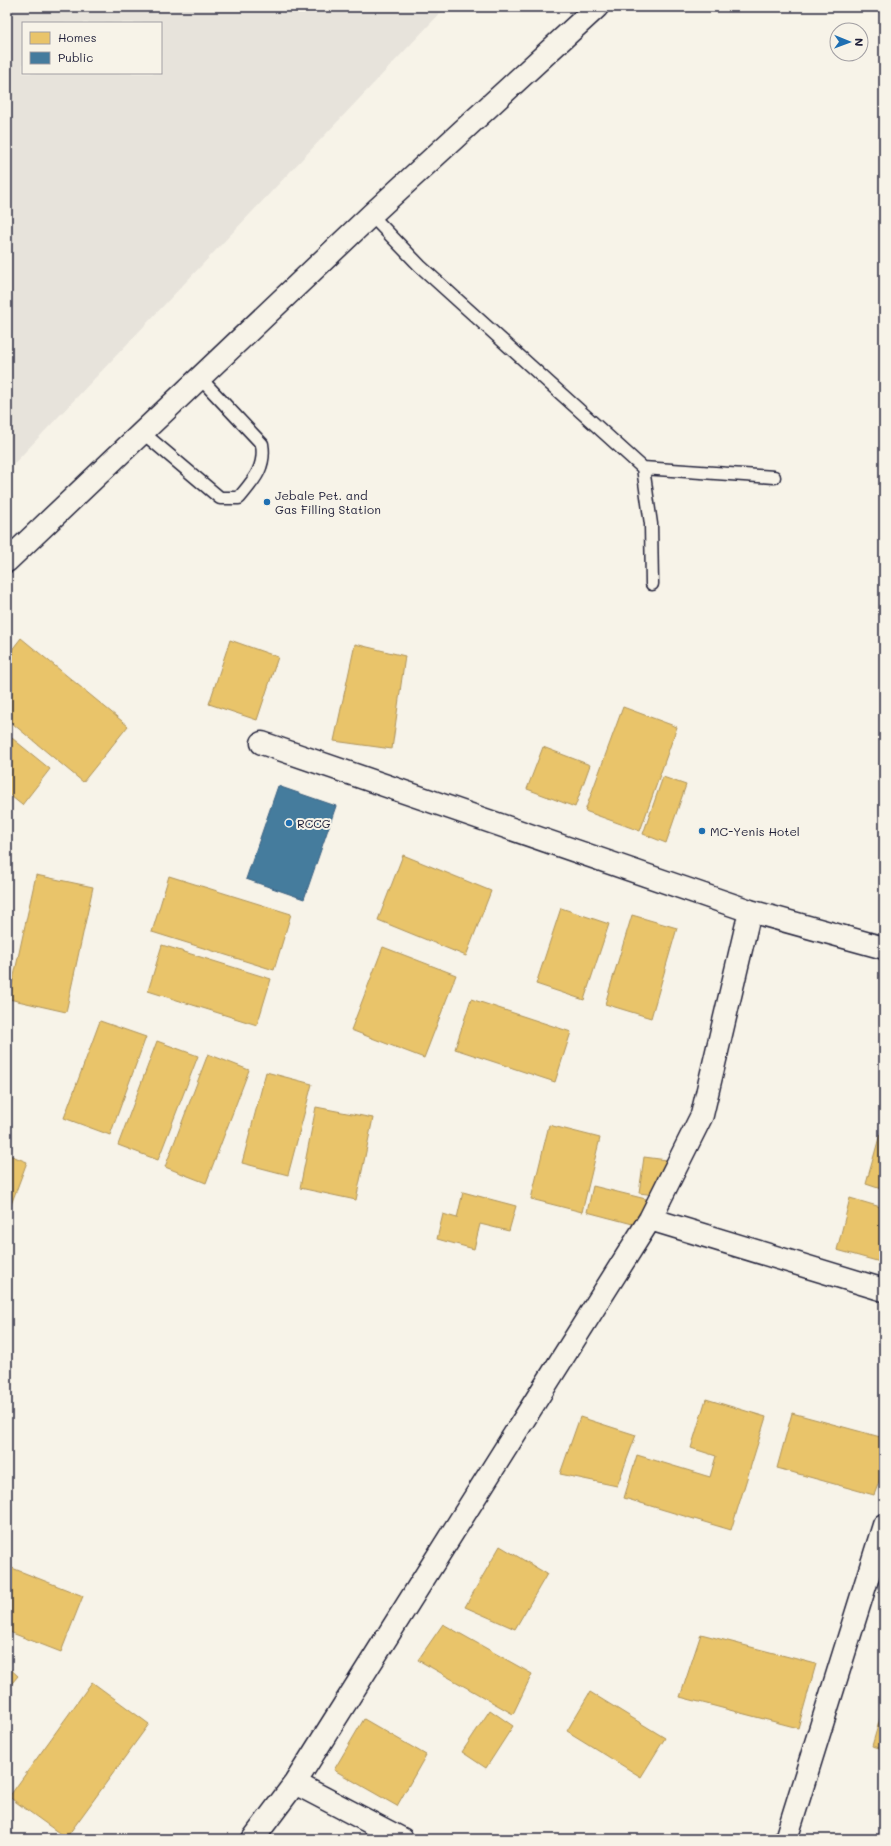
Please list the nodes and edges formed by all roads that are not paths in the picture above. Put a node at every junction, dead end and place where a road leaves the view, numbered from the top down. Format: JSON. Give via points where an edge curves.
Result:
{"nodes":[{"id":1,"x":597,"y":7,"type":"edge"},
{"id":2,"x":371,"y":215,"type":"junction"},
{"id":3,"x":200,"y":378,"type":"junction"},
{"id":4,"x":142,"y":432,"type":"junction"},
{"id":5,"x":643,"y":468,"type":"junction"},
{"id":6,"x":774,"y":477,"type":"dead end"},
{"id":7,"x":7,"y":561,"type":"edge"},
{"id":8,"x":652,"y":584,"type":"dead end"},
{"id":9,"x":262,"y":743,"type":"dead end"},
{"id":10,"x":750,"y":912,"type":"junction"},
{"id":11,"x":884,"y":948,"type":"edge"},
{"id":12,"x":650,"y":1219,"type":"junction"},
{"id":13,"x":884,"y":1290,"type":"edge"},
{"id":14,"x":884,"y":1525,"type":"edge"},
{"id":15,"x":295,"y":1783,"type":"junction"},
{"id":16,"x":253,"y":1839,"type":"edge"},
{"id":17,"x":402,"y":1839,"type":"edge"},
{"id":18,"x":786,"y":1839,"type":"edge"}],
"edges":[{"from":1,"to":2,"type":"street"},
{"from":2,"to":3,"type":"street"},
{"from":2,"to":5,"type":"lane","via":[[420,266]]},
{"from":3,"to":4,"type":"street"},
{"from":3,"to":4,"type":"lane","via":[[262,444],[264,455],[256,478],[238,498],[220,498]]},
{"from":4,"to":7,"type":"street"},
{"from":5,"to":6,"type":"lane"},
{"from":5,"to":8,"type":"lane","via":[[651,524]]},
{"from":9,"to":10,"type":"street"},
{"from":10,"to":11,"type":"street"},
{"from":10,"to":12,"type":"street","via":[[702,1115]]},
{"from":12,"to":13,"type":"street"},
{"from":12,"to":15,"type":"street"},
{"from":14,"to":18,"type":"street"},
{"from":15,"to":16,"type":"street"},
{"from":15,"to":17,"type":"street"}]}
